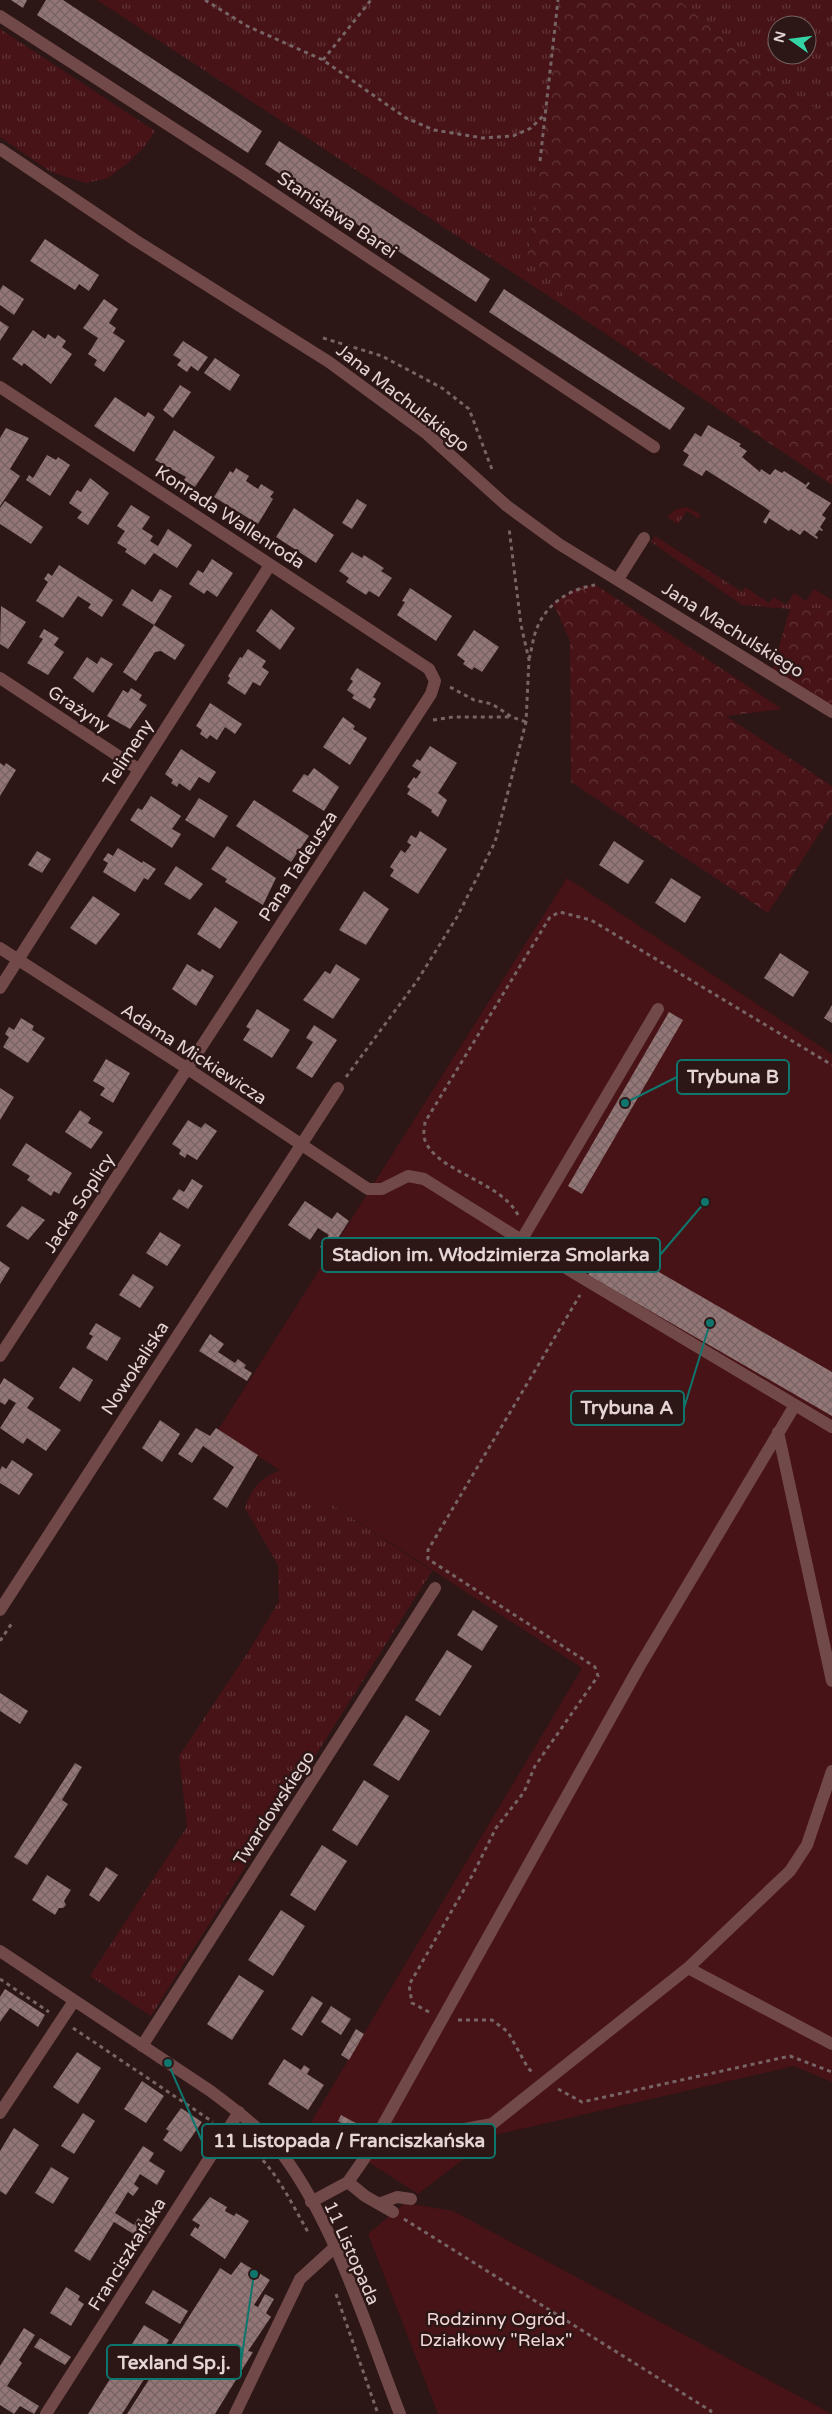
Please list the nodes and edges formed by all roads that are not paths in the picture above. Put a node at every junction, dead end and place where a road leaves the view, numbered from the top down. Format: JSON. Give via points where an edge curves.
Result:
{"nodes":[{"id":1,"x":0,"y":16,"type":"edge"},
{"id":2,"x":0,"y":149,"type":"edge"},
{"id":3,"x":0,"y":387,"type":"edge"},
{"id":4,"x":654,"y":447,"type":"dead end"},
{"id":5,"x":644,"y":538,"type":"dead end"},
{"id":6,"x":270,"y":565,"type":"junction"},
{"id":7,"x":618,"y":579,"type":"junction"},
{"id":8,"x":0,"y":678,"type":"edge"},
{"id":9,"x":435,"y":681,"type":"joint"},
{"id":10,"x":832,"y":712,"type":"edge"},
{"id":11,"x":138,"y":769,"type":"junction"},
{"id":12,"x":0,"y":948,"type":"edge"},
{"id":13,"x":18,"y":960,"type":"junction"},
{"id":14,"x":0,"y":988,"type":"edge"},
{"id":15,"x":658,"y":1009,"type":"dead end"},
{"id":16,"x":188,"y":1069,"type":"junction"},
{"id":17,"x":338,"y":1088,"type":"road end"},
{"id":18,"x":300,"y":1145,"type":"junction"},
{"id":19,"x":524,"y":1235,"type":"junction"},
{"id":20,"x":0,"y":1356,"type":"edge"},
{"id":21,"x":795,"y":1405,"type":"junction"},
{"id":22,"x":832,"y":1427,"type":"edge"},
{"id":23,"x":778,"y":1432,"type":"junction"},
{"id":24,"x":435,"y":1588,"type":"dead end"},
{"id":25,"x":0,"y":1610,"type":"edge"},
{"id":26,"x":832,"y":1681,"type":"edge"},
{"id":27,"x":832,"y":1771,"type":"edge"},
{"id":28,"x":0,"y":1952,"type":"edge"},
{"id":29,"x":688,"y":1968,"type":"junction"},
{"id":30,"x":74,"y":2001,"type":"junction"},
{"id":31,"x":832,"y":2044,"type":"edge"},
{"id":32,"x":142,"y":2046,"type":"junction"},
{"id":33,"x":239,"y":2112,"type":"junction"},
{"id":34,"x":0,"y":2113,"type":"edge"},
{"id":35,"x":378,"y":2134,"type":"junction"},
{"id":36,"x":348,"y":2182,"type":"junction"},
{"id":37,"x":411,"y":2199,"type":"dead end"},
{"id":38,"x":311,"y":2202,"type":"junction"},
{"id":39,"x":381,"y":2203,"type":"junction"},
{"id":40,"x":393,"y":2212,"type":"road end"},
{"id":41,"x":334,"y":2247,"type":"junction"},
{"id":42,"x":46,"y":2414,"type":"edge"},
{"id":43,"x":235,"y":2414,"type":"edge"},
{"id":44,"x":400,"y":2414,"type":"edge"}],
"edges":[{"from":1,"to":4,"type":"street","name":"Stanisława Barei"},
{"from":2,"to":7,"type":"street","name":"Jana Machulskiego","via":[[135,240],[329,362],[427,434],[506,506],[559,544]]},
{"from":3,"to":6,"type":"street","name":"Konrada Wallenroda"},
{"from":5,"to":7,"type":"street"},
{"from":6,"to":9,"type":"street","name":"Konrada Wallenroda","via":[[429,669]]},
{"from":6,"to":11,"type":"street","name":"Telimeny"},
{"from":7,"to":10,"type":"street","name":"Jana Machulskiego"},
{"from":8,"to":11,"type":"street","name":"Grażyny"},
{"from":9,"to":16,"type":"street","name":"Pana Tadeusza","via":[[431,694]]},
{"from":11,"to":13,"type":"street","name":"Telimeny"},
{"from":12,"to":13,"type":"street","name":"Adama Mickiewicza"},
{"from":13,"to":14,"type":"street","name":"Telimeny"},
{"from":13,"to":16,"type":"street","name":"Adama Mickiewicza"},
{"from":15,"to":19,"type":"street"},
{"from":16,"to":18,"type":"street","name":"Adama Mickiewicza"},
{"from":16,"to":20,"type":"street","name":"Jacka Soplicy"},
{"from":17,"to":18,"type":"street","name":"Nowokaliska"},
{"from":18,"to":19,"type":"street","name":"Adama Mickiewicza","via":[[368,1189],[382,1189],[408,1176],[424,1179]]},
{"from":18,"to":25,"type":"street","name":"Nowokaliska"},
{"from":19,"to":21,"type":"street","via":[[574,1273]]},
{"from":21,"to":22,"type":"street"},
{"from":21,"to":23,"type":"street"},
{"from":23,"to":26,"type":"street"},
{"from":23,"to":35,"type":"street","via":[[639,1667]]},
{"from":24,"to":32,"type":"street","name":"Twardowskiego"},
{"from":27,"to":29,"type":"street","via":[[807,1845],[790,1871]]},
{"from":28,"to":30,"type":"street","name":"11 Listopada"},
{"from":29,"to":31,"type":"street"},
{"from":29,"to":35,"type":"street","via":[[492,2124],[405,2140]]},
{"from":30,"to":32,"type":"street","name":"11 Listopada"},
{"from":30,"to":34,"type":"street"},
{"from":32,"to":33,"type":"street","name":"11 Listopada"},
{"from":33,"to":38,"type":"street","name":"11 Listopada","via":[[282,2155]]},
{"from":33,"to":42,"type":"street","name":"Franciszkańska"},
{"from":35,"to":36,"type":"street"},
{"from":36,"to":38,"type":"street"},
{"from":36,"to":39,"type":"street","via":[[365,2196]]},
{"from":37,"to":39,"type":"street","via":[[397,2197]]},
{"from":38,"to":41,"type":"street","name":"11 Listopada"},
{"from":39,"to":40,"type":"street"},
{"from":41,"to":43,"type":"street","via":[[300,2279]]},
{"from":41,"to":44,"type":"street","name":"11 Listopada"}]}
